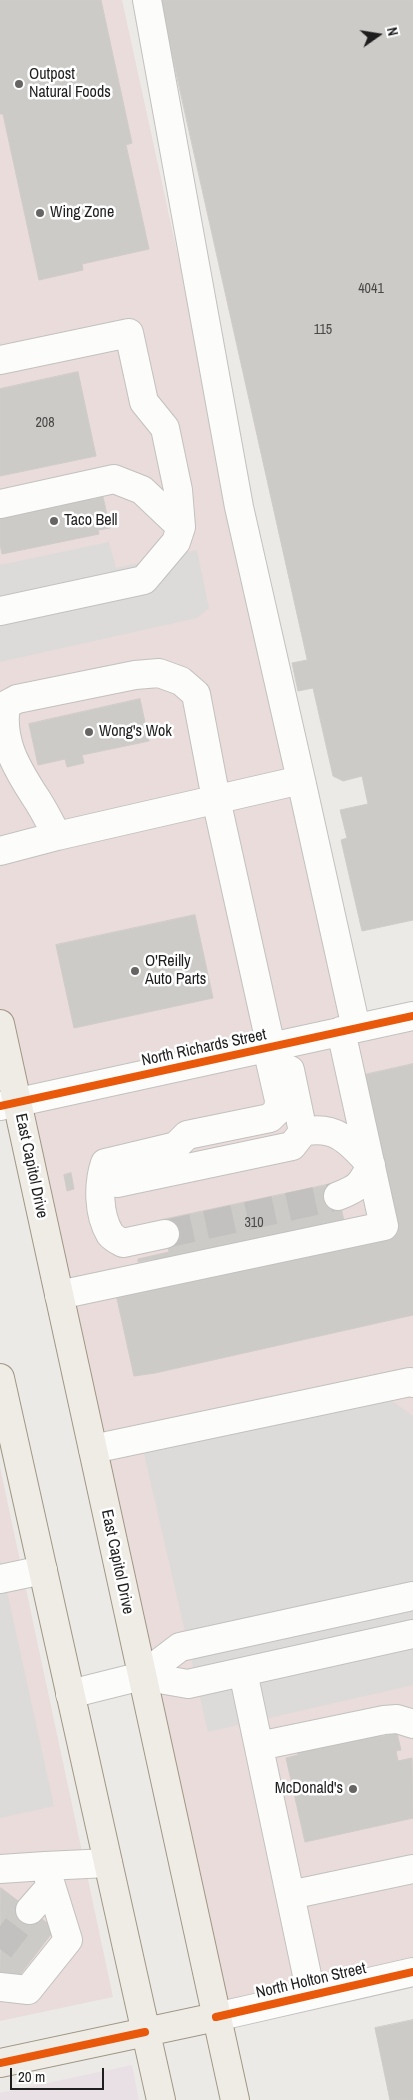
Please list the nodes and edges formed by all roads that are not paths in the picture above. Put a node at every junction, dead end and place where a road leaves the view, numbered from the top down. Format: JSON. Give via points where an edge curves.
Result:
{"nodes":[{"id":1,"x":147,"y":0,"type":"edge"},
{"id":2,"x":0,"y":360,"type":"edge"},
{"id":3,"x":0,"y":504,"type":"edge"},
{"id":4,"x":181,"y":527,"type":"junction"},
{"id":5,"x":0,"y":611,"type":"edge"},
{"id":6,"x":301,"y":780,"type":"junction"},
{"id":7,"x":216,"y":799,"type":"junction"},
{"id":8,"x":57,"y":836,"type":"junction"},
{"id":9,"x":0,"y":851,"type":"edge"},
{"id":10,"x":413,"y":1016,"type":"edge"},
{"id":11,"x":0,"y":1024,"type":"edge"},
{"id":12,"x":348,"y":1030,"type":"junction"},
{"id":13,"x":274,"y":1046,"type":"junction"},
{"id":14,"x":9,"y":1104,"type":"edge"},
{"id":15,"x":303,"y":1132,"type":"junction"},
{"id":16,"x":371,"y":1165,"type":"junction"},
{"id":17,"x":111,"y":1173,"type":"junction"},
{"id":18,"x":338,"y":1196,"type":"tunnel mouth"},
{"id":19,"x":165,"y":1234,"type":"tunnel mouth"},
{"id":20,"x":59,"y":1295,"type":"junction"},
{"id":21,"x":0,"y":1378,"type":"edge"},
{"id":22,"x":413,"y":1383,"type":"edge"},
{"id":23,"x":93,"y":1449,"type":"junction"},
{"id":24,"x":43,"y":1570,"type":"junction"},
{"id":25,"x":0,"y":1579,"type":"edge"},
{"id":26,"x":413,"y":1596,"type":"edge"},
{"id":27,"x":413,"y":1634,"type":"edge"},
{"id":28,"x":243,"y":1672,"type":"junction"},
{"id":29,"x":142,"y":1676,"type":"junction"},
{"id":30,"x":70,"y":1694,"type":"junction"},
{"id":31,"x":413,"y":1724,"type":"edge"},
{"id":32,"x":259,"y":1746,"type":"junction"},
{"id":33,"x":108,"y":1863,"type":"junction"},
{"id":34,"x":0,"y":1869,"type":"edge"},
{"id":35,"x":413,"y":1869,"type":"edge"},
{"id":36,"x":48,"y":1876,"type":"junction"},
{"id":37,"x":290,"y":1894,"type":"junction"},
{"id":38,"x":30,"y":1910,"type":"tunnel mouth"},
{"id":39,"x":413,"y":1972,"type":"edge"},
{"id":40,"x":0,"y":1987,"type":"edge"},
{"id":41,"x":311,"y":1994,"type":"junction"},
{"id":42,"x":216,"y":2017,"type":"junction"},
{"id":43,"x":145,"y":2032,"type":"junction"},
{"id":44,"x":0,"y":2063,"type":"edge"},
{"id":45,"x":161,"y":2100,"type":"edge"},
{"id":46,"x":235,"y":2100,"type":"edge"}],
"edges":[{"from":1,"to":6,"type":"street","via":[[239,507]]},
{"from":2,"to":4,"type":"street","via":[[129,332],[144,402],[165,428],[178,490]]},
{"from":3,"to":4,"type":"street","via":[[114,479],[142,490]]},
{"from":4,"to":5,"type":"street","via":[[176,542],[144,580]]},
{"from":6,"to":7,"type":"street"},
{"from":6,"to":12,"type":"street"},
{"from":7,"to":8,"type":"street"},
{"from":7,"to":8,"type":"street","via":[[196,694],[180,681],[159,673],[135,675],[18,699],[6,705],[2,716],[9,757]]},
{"from":7,"to":13,"type":"street"},
{"from":8,"to":9,"type":"street"},
{"from":10,"to":12,"type":"street","name":"North Richards Street"},
{"from":11,"to":14,"type":"main road","name":"East Capitol Drive"},
{"from":12,"to":13,"type":"street","name":"North Richards Street"},
{"from":12,"to":16,"type":"street"},
{"from":13,"to":14,"type":"street","name":"North Richards Street"},
{"from":13,"to":15,"type":"street"},
{"from":13,"to":17,"type":"street","via":[[278,1110],[270,1118],[187,1135],[176,1146]]},
{"from":14,"to":20,"type":"main road","name":"East Capitol Drive"},
{"from":15,"to":16,"type":"street","via":[[314,1129],[336,1133],[352,1143]]},
{"from":15,"to":17,"type":"street","via":[[292,1146]]},
{"from":16,"to":18,"type":"street","via":[[361,1185]]},
{"from":16,"to":20,"type":"street","via":[[384,1226]]},
{"from":17,"to":19,"type":"street","via":[[99,1185],[105,1222],[111,1235],[123,1243]]},
{"from":20,"to":23,"type":"main road","name":"East Capitol Drive"},
{"from":21,"to":24,"type":"main road"},
{"from":22,"to":23,"type":"street"},
{"from":23,"to":29,"type":"main road","name":"East Capitol Drive"},
{"from":24,"to":25,"type":"street"},
{"from":24,"to":30,"type":"main road"},
{"from":26,"to":29,"type":"street","via":[[180,1647]]},
{"from":27,"to":28,"type":"street"},
{"from":28,"to":29,"type":"street","via":[[188,1684]]},
{"from":28,"to":32,"type":"street"},
{"from":29,"to":30,"type":"street"},
{"from":29,"to":42,"type":"main road","name":"East Capitol Drive"},
{"from":30,"to":33,"type":"main road"},
{"from":31,"to":32,"type":"street","via":[[397,1719],[384,1720]]},
{"from":32,"to":37,"type":"street"},
{"from":33,"to":36,"type":"street"},
{"from":33,"to":43,"type":"main road"},
{"from":34,"to":36,"type":"street"},
{"from":35,"to":37,"type":"street"},
{"from":36,"to":38,"type":"street"},
{"from":36,"to":40,"type":"street","via":[[68,1940],[28,1990]]},
{"from":37,"to":41,"type":"street"},
{"from":39,"to":41,"type":"street","name":"North Holton Street"},
{"from":41,"to":42,"type":"street","name":"North Holton Street"},
{"from":42,"to":43,"type":"main road","name":"North Holton Street"},
{"from":42,"to":46,"type":"main road","name":"East Capitol Drive"},
{"from":43,"to":44,"type":"main road","name":"North Holton Street"},
{"from":43,"to":45,"type":"main road"}]}
